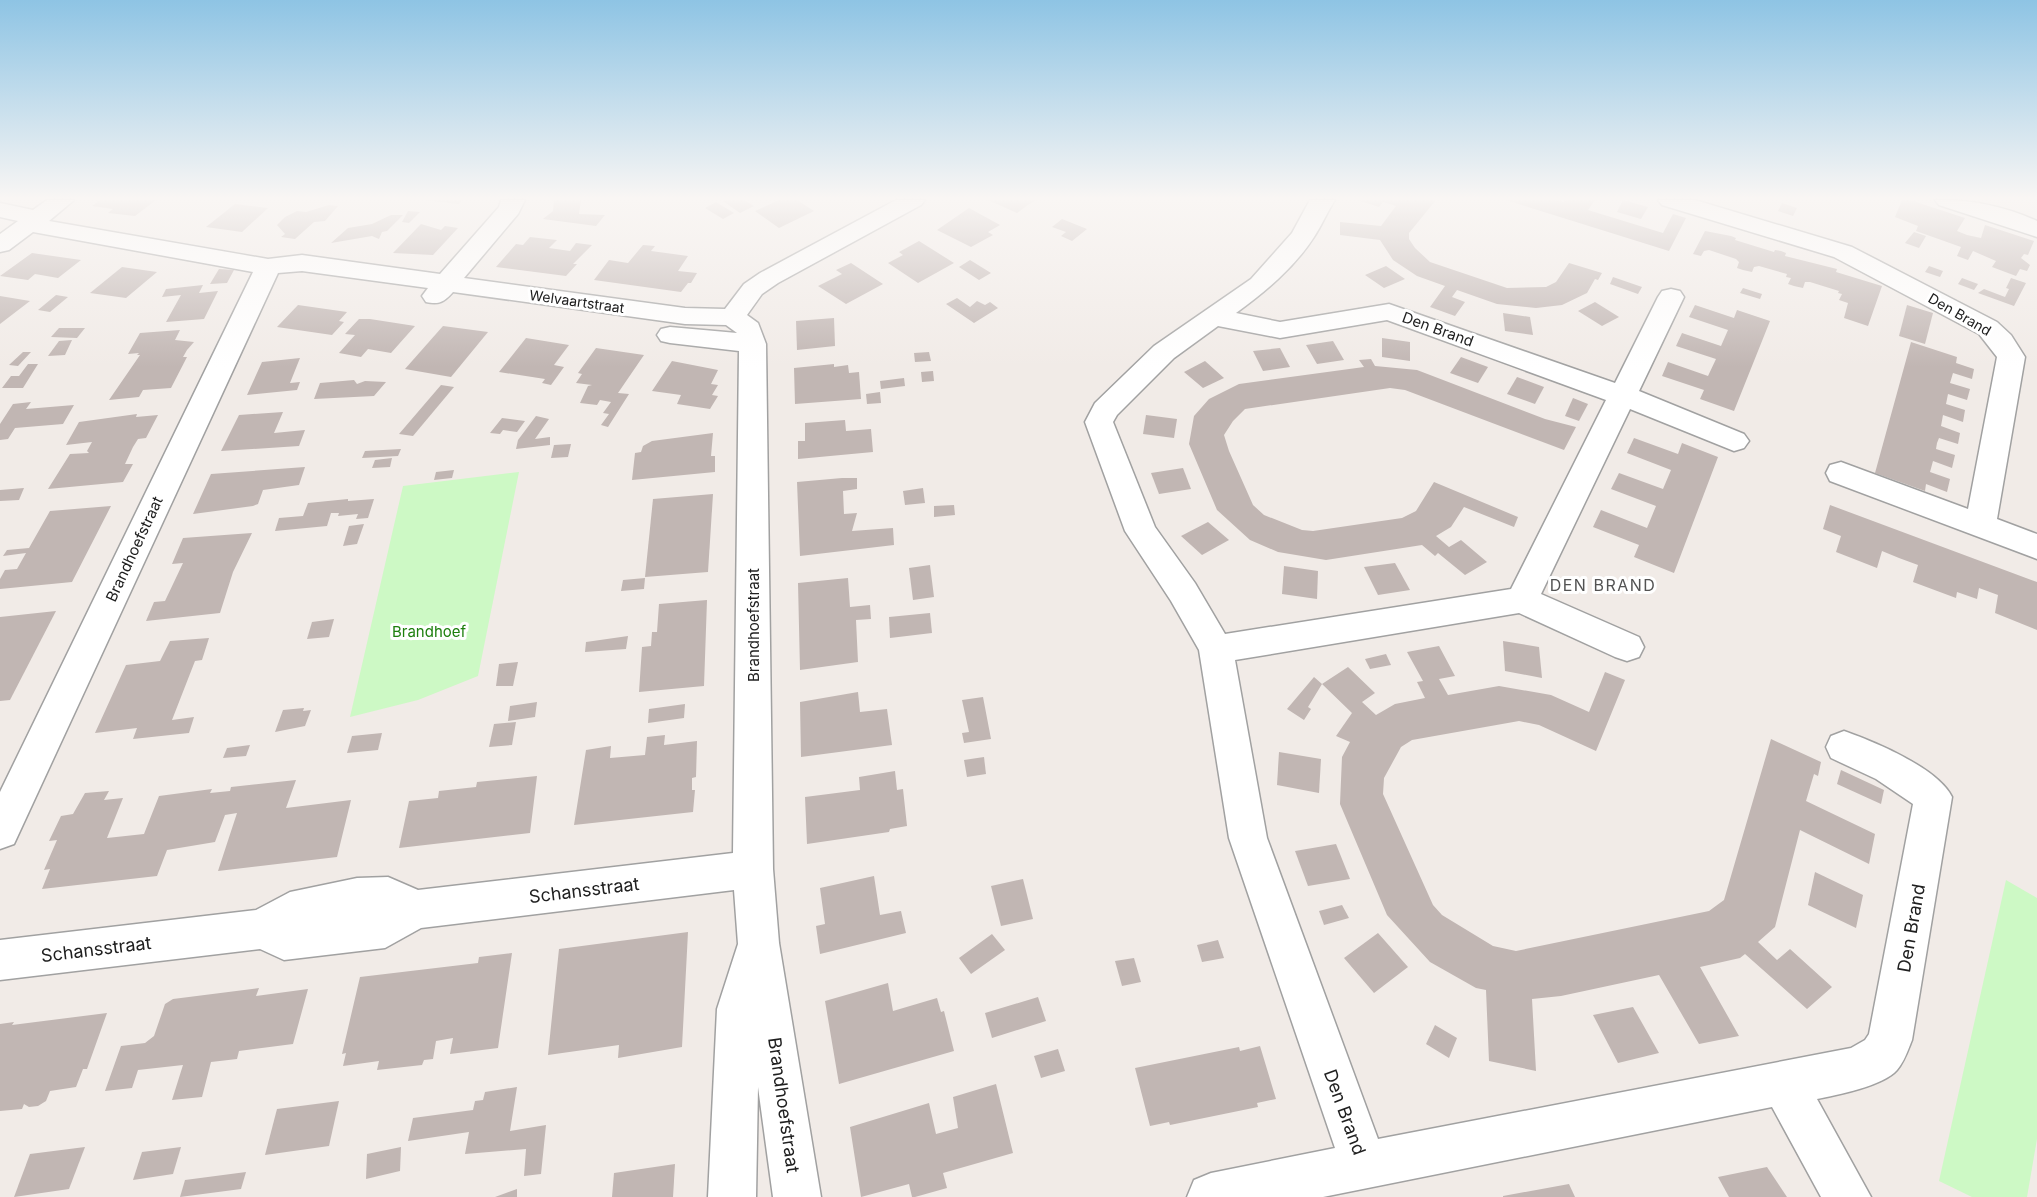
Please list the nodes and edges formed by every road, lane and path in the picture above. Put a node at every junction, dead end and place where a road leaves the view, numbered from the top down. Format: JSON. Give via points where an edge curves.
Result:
{"nodes":[{"id":1,"x":210,"y":256,"type":"edge"},
{"id":2,"x":469,"y":256,"type":"edge"},
{"id":3,"x":810,"y":256,"type":"edge"},
{"id":4,"x":1285,"y":256,"type":"edge"},
{"id":5,"x":1850,"y":256,"type":"edge"},
{"id":6,"x":267,"y":267,"type":"junction"},
{"id":7,"x":438,"y":292,"type":"junction"},
{"id":8,"x":1671,"y":297,"type":"dead end"},
{"id":9,"x":1214,"y":317,"type":"junction"},
{"id":10,"x":742,"y":331,"type":"junction"},
{"id":11,"x":1621,"y":395,"type":"junction"},
{"id":12,"x":1734,"y":441,"type":"dead end"},
{"id":13,"x":1841,"y":473,"type":"dead end"},
{"id":14,"x":1980,"y":526,"type":"junction"},
{"id":15,"x":2037,"y":547,"type":"edge"},
{"id":16,"x":1522,"y":600,"type":"junction"},
{"id":17,"x":1627,"y":646,"type":"dead end"},
{"id":18,"x":1216,"y":649,"type":"junction"},
{"id":19,"x":1844,"y":747,"type":"dead end"},
{"id":20,"x":0,"y":831,"type":"edge"},
{"id":21,"x":753,"y":869,"type":"junction"},
{"id":22,"x":758,"y":943,"type":"junction"},
{"id":23,"x":0,"y":960,"type":"edge"},
{"id":24,"x":1783,"y":1083,"type":"junction"},
{"id":25,"x":1364,"y":1165,"type":"junction"},
{"id":26,"x":732,"y":1197,"type":"edge"},
{"id":27,"x":797,"y":1197,"type":"edge"},
{"id":28,"x":1211,"y":1197,"type":"edge"},
{"id":29,"x":1847,"y":1197,"type":"edge"}],
"edges":[{"from":1,"to":6,"type":"street","name":"Welvaartstraat"},
{"from":2,"to":7,"type":"street"},
{"from":3,"to":10,"type":"street","via":[[753,290]]},
{"from":4,"to":9,"type":"street","name":"Den Brand","via":[[1260,284]]},
{"from":5,"to":14,"type":"street","name":"Den Brand","via":[[1988,328],[2011,357]]},
{"from":6,"to":7,"type":"street","name":"Welvaartstraat","via":[[286,279]]},
{"from":6,"to":20,"type":"street","name":"Brandhoefstraat"},
{"from":7,"to":10,"type":"street","name":"Welvaartstraat","via":[[679,326]]},
{"from":8,"to":11,"type":"street"},
{"from":9,"to":11,"type":"street","name":"Den Brand","via":[[1280,330],[1389,312]]},
{"from":9,"to":18,"type":"street","name":"Den Brand","via":[[1164,352],[1104,410],[1099,422],[1141,531]]},
{"from":10,"to":21,"type":"street","name":"Brandhoefstraat"},
{"from":11,"to":12,"type":"street","name":"Den Brand"},
{"from":11,"to":16,"type":"street"},
{"from":13,"to":14,"type":"street"},
{"from":14,"to":15,"type":"street"},
{"from":16,"to":17,"type":"street"},
{"from":16,"to":18,"type":"street"},
{"from":18,"to":25,"type":"street","name":"Den Brand","via":[[1248,838]]},
{"from":19,"to":24,"type":"street","name":"Den Brand","via":[[1889,768],[1933,797],[1914,911],[1890,1040],[1881,1056],[1855,1070]]},
{"from":21,"to":22,"type":"street","name":"Brandhoefstraat"},
{"from":21,"to":23,"type":"street","name":"Schansstraat","via":[[415,910],[385,928],[284,940],[263,929]]},
{"from":22,"to":26,"type":"street","name":"Brandhoefstraat","via":[[738,1009]]},
{"from":22,"to":27,"type":"street","name":"Brandhoefstraat"},
{"from":24,"to":25,"type":"street","name":"Den Brand"},
{"from":24,"to":29,"type":"street"},
{"from":25,"to":28,"type":"street"}]}
